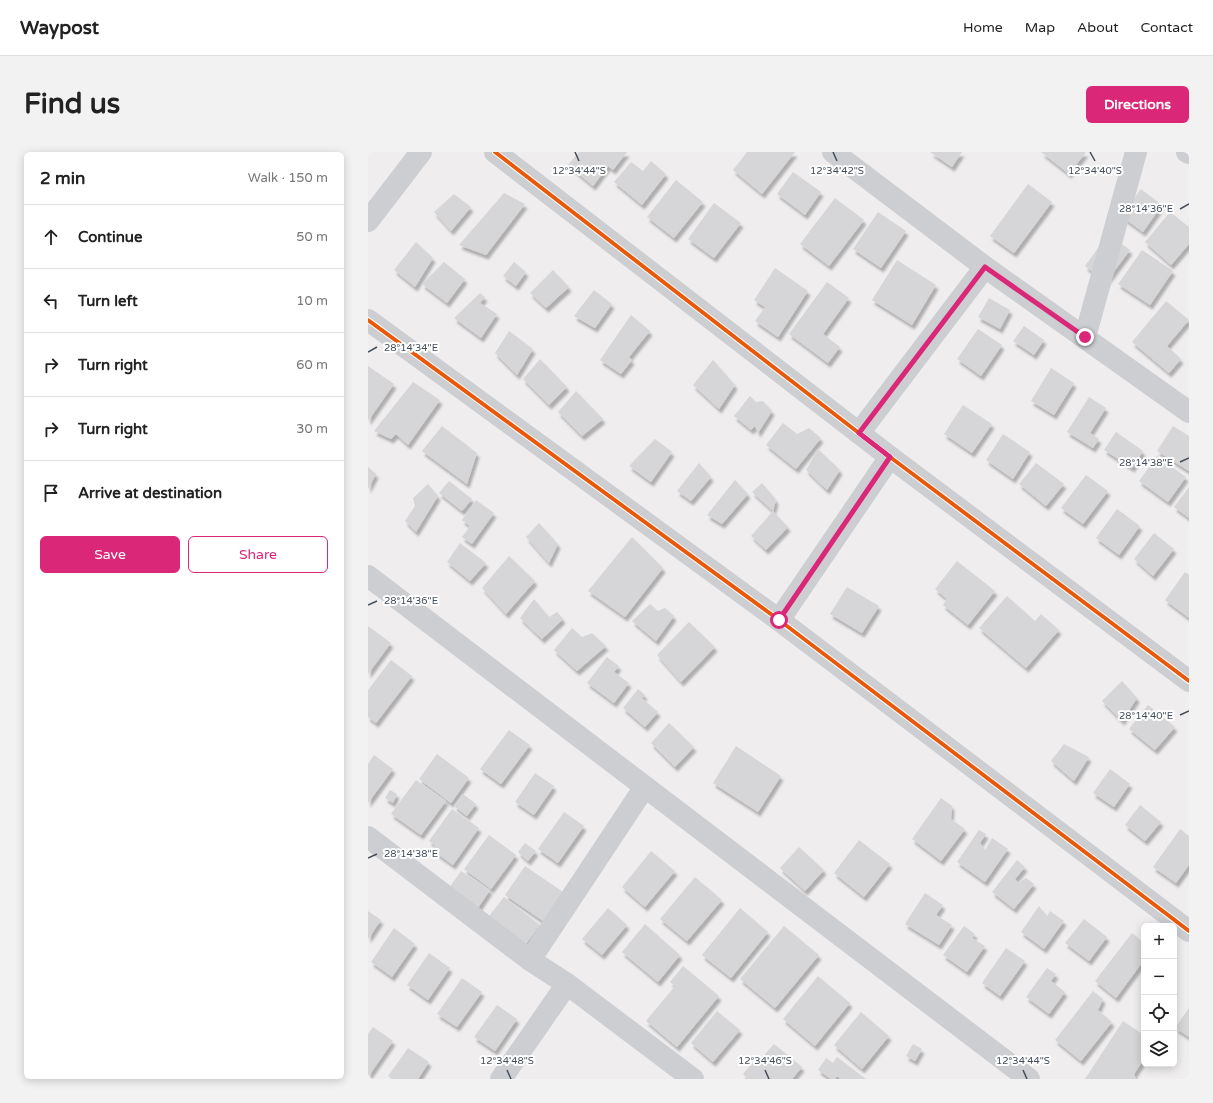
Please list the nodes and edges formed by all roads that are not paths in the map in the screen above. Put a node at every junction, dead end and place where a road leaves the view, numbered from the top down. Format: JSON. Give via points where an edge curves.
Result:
{"nodes":[{"id":1,"x":421,"y":152,"type":"edge"},
{"id":2,"x":495,"y":152,"type":"edge"},
{"id":3,"x":833,"y":152,"type":"edge"},
{"id":4,"x":1136,"y":152,"type":"edge"},
{"id":5,"x":368,"y":221,"type":"edge"},
{"id":6,"x":985,"y":267,"type":"junction"},
{"id":7,"x":368,"y":320,"type":"edge"},
{"id":8,"x":1085,"y":337,"type":"junction"},
{"id":9,"x":1189,"y":412,"type":"edge"},
{"id":10,"x":859,"y":433,"type":"junction"},
{"id":11,"x":890,"y":457,"type":"junction"},
{"id":12,"x":368,"y":576,"type":"edge"},
{"id":13,"x":779,"y":620,"type":"junction"},
{"id":14,"x":1189,"y":681,"type":"edge"},
{"id":15,"x":644,"y":788,"type":"junction"},
{"id":16,"x":368,"y":837,"type":"edge"},
{"id":17,"x":1189,"y":931,"type":"edge"},
{"id":18,"x":530,"y":960,"type":"junction"},
{"id":19,"x":567,"y":984,"type":"junction"},
{"id":20,"x":501,"y":1079,"type":"edge"},
{"id":21,"x":693,"y":1079,"type":"edge"},
{"id":22,"x":1029,"y":1079,"type":"edge"}],
"edges":[{"from":1,"to":5,"type":"street"},
{"from":2,"to":10,"type":"street"},
{"from":3,"to":6,"type":"street"},
{"from":4,"to":8,"type":"street"},
{"from":6,"to":8,"type":"street"},
{"from":6,"to":10,"type":"street"},
{"from":7,"to":13,"type":"street"},
{"from":8,"to":9,"type":"street"},
{"from":10,"to":11,"type":"street"},
{"from":11,"to":13,"type":"street"},
{"from":11,"to":14,"type":"street"},
{"from":12,"to":15,"type":"street"},
{"from":13,"to":17,"type":"street"},
{"from":15,"to":18,"type":"street"},
{"from":15,"to":22,"type":"street"},
{"from":16,"to":18,"type":"street"},
{"from":18,"to":19,"type":"street"},
{"from":19,"to":20,"type":"street"},
{"from":19,"to":21,"type":"street"}]}
